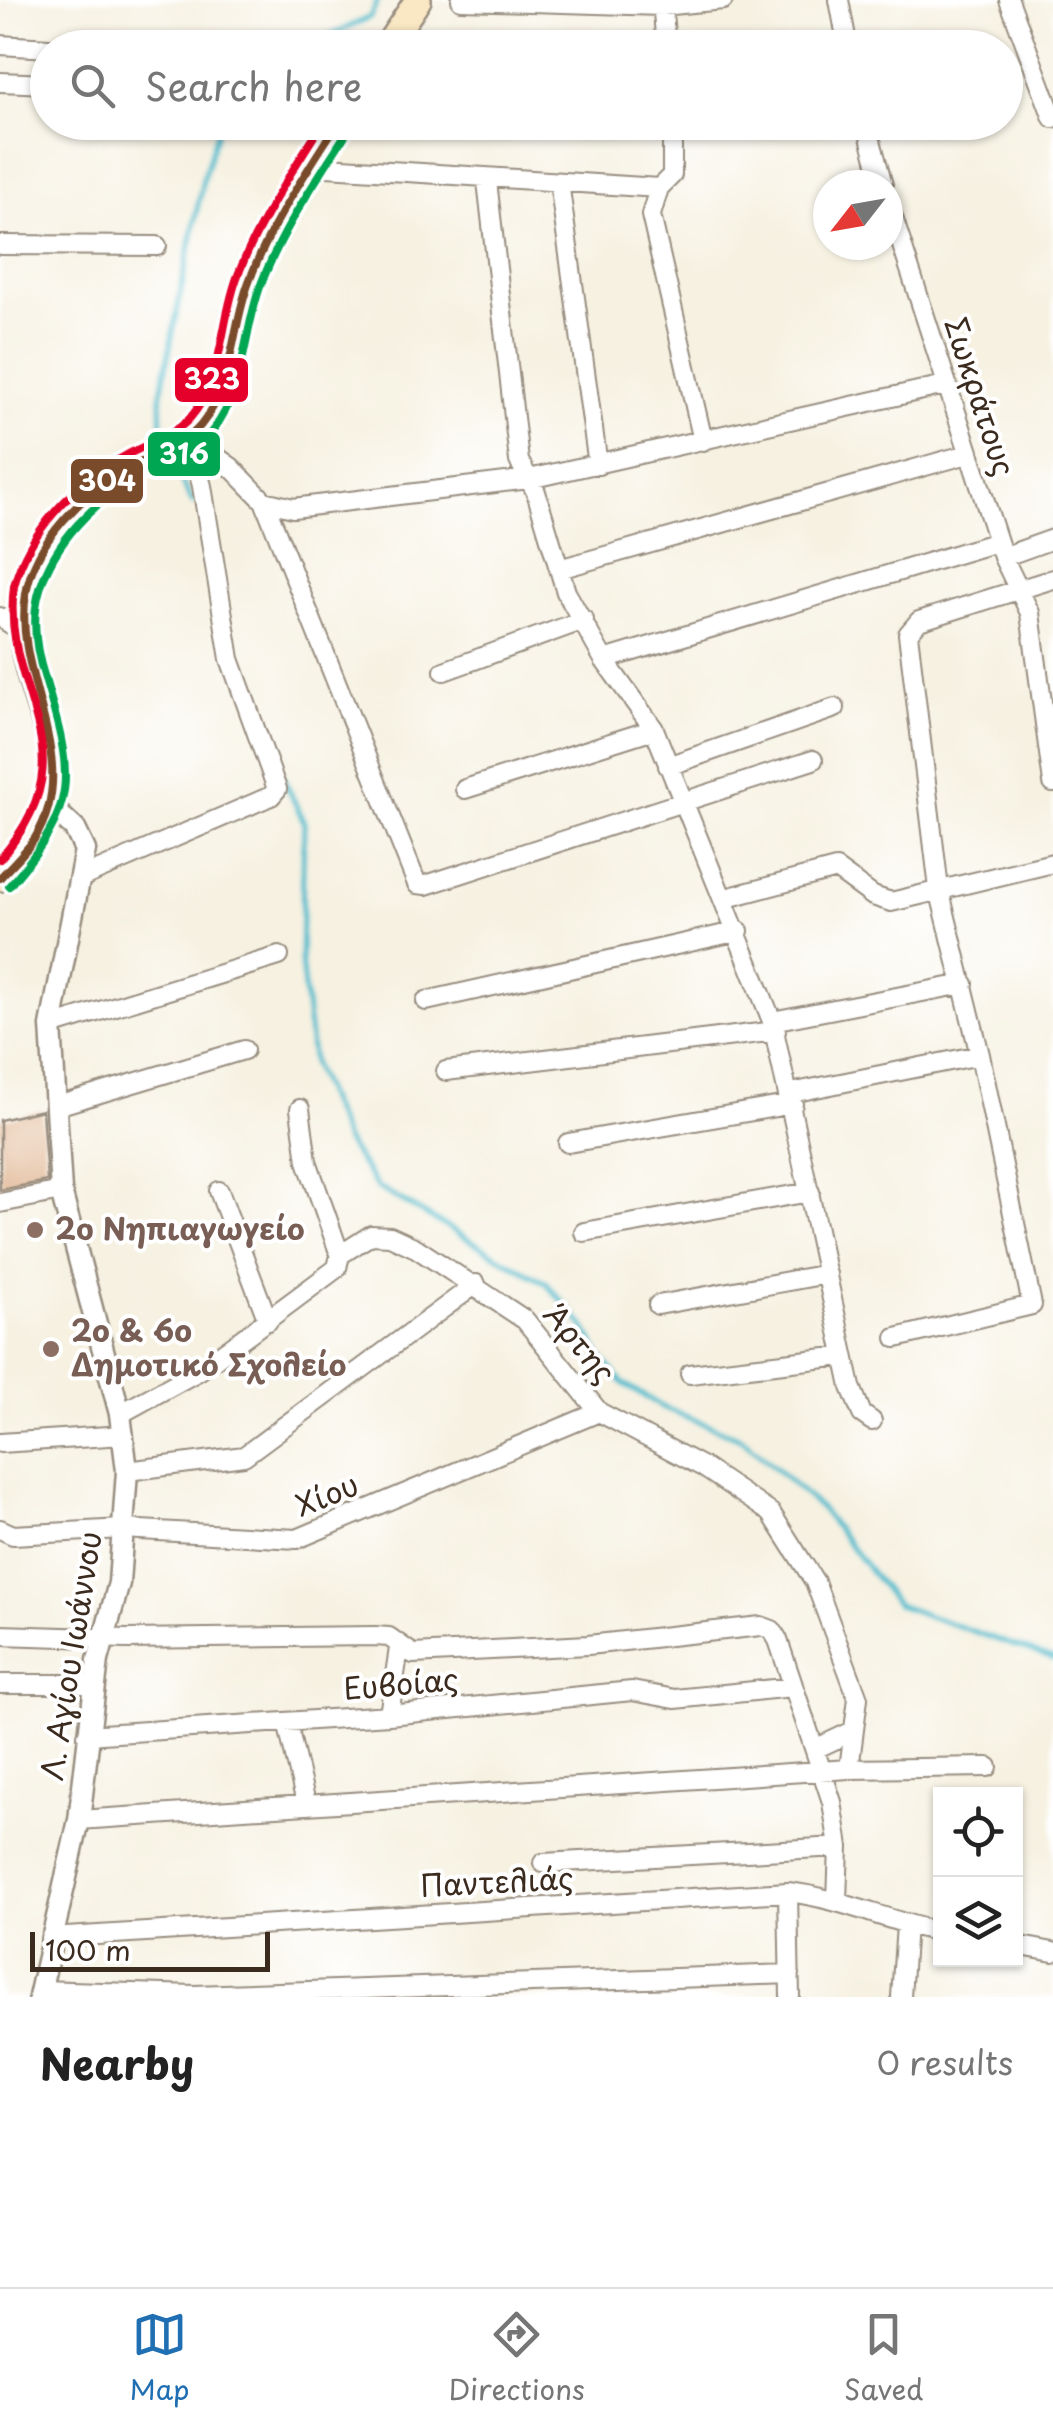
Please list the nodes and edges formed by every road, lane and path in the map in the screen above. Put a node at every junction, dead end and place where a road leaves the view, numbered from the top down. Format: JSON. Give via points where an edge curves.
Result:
{"nodes":[{"id":1,"x":418,"y":0,"type":"edge"},
{"id":2,"x":461,"y":0,"type":"edge"},
{"id":3,"x":723,"y":0,"type":"edge"},
{"id":4,"x":839,"y":0,"type":"edge"},
{"id":5,"x":1009,"y":0,"type":"edge"},
{"id":6,"x":584,"y":2,"type":"edge"},
{"id":7,"x":662,"y":3,"type":"edge"},
{"id":8,"x":398,"y":30,"type":"edge"},
{"id":9,"x":664,"y":30,"type":"edge"},
{"id":10,"x":845,"y":30,"type":"edge"},
{"id":11,"x":1020,"y":30,"type":"edge"},
{"id":12,"x":1023,"y":38,"type":"edge"},
{"id":13,"x":0,"y":45,"type":"edge"},
{"id":14,"x":30,"y":47,"type":"edge"},
{"id":15,"x":0,"y":82,"type":"edge"},
{"id":16,"x":30,"y":83,"type":"edge"},
{"id":17,"x":1053,"y":118,"type":"edge"},
{"id":18,"x":327,"y":140,"type":"edge"},
{"id":19,"x":672,"y":140,"type":"edge"},
{"id":20,"x":871,"y":140,"type":"edge"},
{"id":21,"x":311,"y":166,"type":"junction"},
{"id":22,"x":880,"y":170,"type":"edge"},
{"id":23,"x":487,"y":181,"type":"junction"},
{"id":24,"x":559,"y":182,"type":"junction"},
{"id":25,"x":659,"y":188,"type":"junction"},
{"id":26,"x":0,"y":245,"type":"edge"},
{"id":27,"x":157,"y":246,"type":"dead end"},
{"id":28,"x":903,"y":250,"type":"edge"},
{"id":29,"x":945,"y":385,"type":"junction"},
{"id":30,"x":182,"y":441,"type":"junction"},
{"id":31,"x":703,"y":441,"type":"junction"},
{"id":32,"x":968,"y":454,"type":"junction"},
{"id":33,"x":598,"y":465,"type":"junction"},
{"id":34,"x":529,"y":480,"type":"junction"},
{"id":35,"x":264,"y":501,"type":"junction"},
{"id":36,"x":1053,"y":539,"type":"edge"},
{"id":37,"x":1000,"y":550,"type":"junction"},
{"id":38,"x":559,"y":569,"type":"junction"},
{"id":39,"x":1053,"y":578,"type":"edge"},
{"id":40,"x":1018,"y":586,"type":"junction"},
{"id":41,"x":584,"y":620,"type":"junction"},
{"id":42,"x":10,"y":624,"type":"edge"},
{"id":43,"x":604,"y":660,"type":"junction"},
{"id":44,"x":444,"y":671,"type":"dead end"},
{"id":45,"x":835,"y":708,"type":"dead end"},
{"id":46,"x":654,"y":730,"type":"junction"},
{"id":47,"x":813,"y":760,"type":"dead end"},
{"id":48,"x":668,"y":766,"type":"junction"},
{"id":49,"x":1053,"y":784,"type":"edge"},
{"id":50,"x":466,"y":789,"type":"dead end"},
{"id":51,"x":683,"y":800,"type":"junction"},
{"id":52,"x":49,"y":805,"type":"junction"},
{"id":53,"x":1053,"y":864,"type":"edge"},
{"id":54,"x":0,"y":878,"type":"edge"},
{"id":55,"x":84,"y":878,"type":"junction"},
{"id":56,"x":939,"y":890,"type":"junction"},
{"id":57,"x":726,"y":898,"type":"junction"},
{"id":58,"x":739,"y":931,"type":"junction"},
{"id":59,"x":280,"y":956,"type":"dead end"},
{"id":60,"x":964,"y":984,"type":"junction"},
{"id":61,"x":426,"y":1001,"type":"dead end"},
{"id":62,"x":52,"y":1026,"type":"junction"},
{"id":63,"x":774,"y":1026,"type":"junction"},
{"id":64,"x":244,"y":1050,"type":"dead end"},
{"id":65,"x":980,"y":1055,"type":"junction"},
{"id":66,"x":446,"y":1071,"type":"dead end"},
{"id":67,"x":792,"y":1099,"type":"junction"},
{"id":68,"x":57,"y":1106,"type":"junction"},
{"id":69,"x":300,"y":1109,"type":"dead end"},
{"id":70,"x":568,"y":1143,"type":"dead end"},
{"id":71,"x":61,"y":1191,"type":"junction"},
{"id":72,"x":219,"y":1192,"type":"dead end"},
{"id":73,"x":810,"y":1192,"type":"junction"},
{"id":74,"x":0,"y":1203,"type":"edge"},
{"id":75,"x":584,"y":1232,"type":"dead end"},
{"id":76,"x":340,"y":1255,"type":"junction"},
{"id":77,"x":827,"y":1274,"type":"junction"},
{"id":78,"x":476,"y":1284,"type":"junction"},
{"id":79,"x":658,"y":1305,"type":"dead end"},
{"id":80,"x":268,"y":1321,"type":"junction"},
{"id":81,"x":896,"y":1338,"type":"dead end"},
{"id":82,"x":843,"y":1356,"type":"junction"},
{"id":83,"x":690,"y":1374,"type":"dead end"},
{"id":84,"x":600,"y":1412,"type":"junction"},
{"id":85,"x":872,"y":1422,"type":"dead end"},
{"id":86,"x":122,"y":1424,"type":"junction"},
{"id":87,"x":0,"y":1442,"type":"edge"},
{"id":88,"x":127,"y":1470,"type":"junction"},
{"id":89,"x":0,"y":1529,"type":"edge"},
{"id":90,"x":123,"y":1529,"type":"junction"},
{"id":91,"x":0,"y":1635,"type":"edge"},
{"id":92,"x":105,"y":1636,"type":"junction"},
{"id":93,"x":399,"y":1648,"type":"junction"},
{"id":94,"x":0,"y":1684,"type":"edge"},
{"id":95,"x":94,"y":1684,"type":"junction"},
{"id":96,"x":793,"y":1687,"type":"junction"},
{"id":97,"x":389,"y":1715,"type":"junction"},
{"id":98,"x":286,"y":1722,"type":"junction"},
{"id":99,"x":851,"y":1732,"type":"junction"},
{"id":100,"x":87,"y":1735,"type":"junction"},
{"id":101,"x":817,"y":1748,"type":"junction"},
{"id":102,"x":988,"y":1767,"type":"dead end"},
{"id":103,"x":849,"y":1768,"type":"junction"},
{"id":104,"x":820,"y":1773,"type":"junction"},
{"id":105,"x":306,"y":1803,"type":"junction"},
{"id":106,"x":79,"y":1820,"type":"junction"},
{"id":107,"x":839,"y":1847,"type":"junction"},
{"id":108,"x":543,"y":1864,"type":"dead end"},
{"id":109,"x":788,"y":1892,"type":"junction"},
{"id":110,"x":837,"y":1900,"type":"junction"},
{"id":111,"x":906,"y":1926,"type":"junction"},
{"id":112,"x":933,"y":1931,"type":"edge"},
{"id":113,"x":50,"y":1938,"type":"junction"},
{"id":114,"x":1023,"y":1946,"type":"edge"},
{"id":115,"x":1053,"y":1952,"type":"edge"},
{"id":116,"x":790,"y":1974,"type":"junction"},
{"id":117,"x":40,"y":1994,"type":"edge"},
{"id":118,"x":790,"y":1997,"type":"edge"},
{"id":119,"x":901,"y":1997,"type":"edge"}],
"edges":[{"from":1,"to":8,"type":"main road"},
{"from":2,"to":6,"type":"street"},
{"from":3,"to":7,"type":"street"},
{"from":4,"to":10,"type":"street"},
{"from":5,"to":11,"type":"street"},
{"from":6,"to":7,"type":"street"},
{"from":7,"to":9,"type":"street"},
{"from":12,"to":17,"type":"street"},
{"from":13,"to":14,"type":"street"},
{"from":15,"to":16,"type":"street"},
{"from":18,"to":21,"type":"main road"},
{"from":19,"to":25,"type":"street","via":[[672,175]]},
{"from":20,"to":22,"type":"street"},
{"from":21,"to":23,"type":"street"},
{"from":21,"to":30,"type":"main road","via":[[250,280],[212,410]]},
{"from":23,"to":24,"type":"street"},
{"from":23,"to":34,"type":"street","via":[[519,461]]},
{"from":24,"to":25,"type":"street"},
{"from":24,"to":33,"type":"street"},
{"from":25,"to":31,"type":"street","via":[[651,214]]},
{"from":26,"to":27,"type":"street"},
{"from":28,"to":29,"type":"street","name":"Σωκράτους"},
{"from":29,"to":31,"type":"street"},
{"from":29,"to":32,"type":"street","name":"Σωκράτους"},
{"from":30,"to":35,"type":"street","via":[[231,467]]},
{"from":30,"to":42,"type":"main road","via":[[96,489],[67,517]]},
{"from":30,"to":55,"type":"street","via":[[202,486],[230,660],[277,789]]},
{"from":31,"to":33,"type":"street"},
{"from":32,"to":37,"type":"street","name":"Σωκράτους"},
{"from":32,"to":38,"type":"street"},
{"from":33,"to":34,"type":"street"},
{"from":34,"to":35,"type":"street","via":[[308,507]]},
{"from":34,"to":38,"type":"street"},
{"from":35,"to":51,"type":"street","via":[[417,884]]},
{"from":36,"to":37,"type":"street"},
{"from":37,"to":40,"type":"street","name":"Σωκράτους"},
{"from":37,"to":43,"type":"street"},
{"from":38,"to":41,"type":"street"},
{"from":39,"to":40,"type":"street"},
{"from":40,"to":49,"type":"street","name":"Σωκράτους","via":[[1030,613]]},
{"from":40,"to":56,"type":"street","via":[[919,620],[908,634]]},
{"from":41,"to":43,"type":"street"},
{"from":41,"to":44,"type":"street"},
{"from":42,"to":52,"type":"main road","via":[[50,741]]},
{"from":43,"to":46,"type":"street"},
{"from":45,"to":48,"type":"street"},
{"from":46,"to":48,"type":"street"},
{"from":46,"to":50,"type":"street"},
{"from":47,"to":51,"type":"street"},
{"from":48,"to":51,"type":"street"},
{"from":51,"to":57,"type":"street"},
{"from":52,"to":54,"type":"main road","via":[[35,840]]},
{"from":52,"to":55,"type":"street","name":"Λ. Αγίου Ιωάννου","via":[[80,835]]},
{"from":53,"to":56,"type":"street"},
{"from":55,"to":62,"type":"street","name":"Λ. Αγίου Ιωάννου"},
{"from":56,"to":57,"type":"street","via":[[891,902],[826,869]]},
{"from":56,"to":60,"type":"street"},
{"from":57,"to":58,"type":"street"},
{"from":58,"to":61,"type":"street"},
{"from":58,"to":63,"type":"street"},
{"from":59,"to":62,"type":"street"},
{"from":60,"to":63,"type":"street"},
{"from":60,"to":65,"type":"street"},
{"from":62,"to":68,"type":"street","name":"Λ. Αγίου Ιωάννου"},
{"from":63,"to":66,"type":"street"},
{"from":63,"to":67,"type":"street"},
{"from":64,"to":68,"type":"street"},
{"from":65,"to":67,"type":"street"},
{"from":65,"to":81,"type":"street","via":[[1032,1304]]},
{"from":67,"to":70,"type":"street"},
{"from":67,"to":73,"type":"street"},
{"from":68,"to":71,"type":"street","name":"Λ. Αγίου Ιωάννου"},
{"from":69,"to":76,"type":"street","via":[[307,1161]]},
{"from":71,"to":74,"type":"street"},
{"from":71,"to":86,"type":"street","name":"Λ. Αγίου Ιωάννου"},
{"from":72,"to":80,"type":"street"},
{"from":73,"to":75,"type":"street"},
{"from":73,"to":77,"type":"street"},
{"from":76,"to":78,"type":"street","name":"Άρτης","via":[[359,1240],[390,1236]]},
{"from":76,"to":80,"type":"street","name":"Άρτης","via":[[337,1268]]},
{"from":77,"to":79,"type":"street"},
{"from":77,"to":82,"type":"street"},
{"from":78,"to":84,"type":"street","name":"Άρτης","via":[[526,1320]]},
{"from":78,"to":88,"type":"street","via":[[244,1456]]},
{"from":80,"to":86,"type":"street","name":"Άρτης"},
{"from":82,"to":83,"type":"street"},
{"from":82,"to":85,"type":"street","via":[[856,1402]]},
{"from":84,"to":90,"type":"street","name":"Χίου","via":[[297,1539]]},
{"from":84,"to":99,"type":"street","name":"Άρτης","via":[[703,1467],[771,1513],[828,1614],[858,1698]]},
{"from":86,"to":87,"type":"street"},
{"from":86,"to":88,"type":"street","name":"Λ. Αγίου Ιωάννου"},
{"from":88,"to":90,"type":"street","name":"Λ. Αγίου Ιωάννου"},
{"from":89,"to":90,"type":"street","name":"Χίου","via":[[13,1535]]},
{"from":90,"to":92,"type":"street","name":"Λ. Αγίου Ιωάννου","via":[[119,1583]]},
{"from":91,"to":92,"type":"street"},
{"from":92,"to":93,"type":"street","via":[[375,1636],[389,1637]]},
{"from":92,"to":95,"type":"street","name":"Λ. Αγίου Ιωάννου"},
{"from":93,"to":96,"type":"street","via":[[413,1654],[588,1645],[761,1626],[778,1640]]},
{"from":93,"to":97,"type":"street"},
{"from":94,"to":95,"type":"street"},
{"from":95,"to":100,"type":"street","name":"Λ. Αγίου Ιωάννου"},
{"from":96,"to":97,"type":"street","name":"Ευβοίας","via":[[719,1698],[632,1691]]},
{"from":96,"to":101,"type":"street"},
{"from":97,"to":98,"type":"street","name":"Ευβοίας"},
{"from":98,"to":100,"type":"street","name":"Ευβοίας"},
{"from":98,"to":105,"type":"street"},
{"from":99,"to":101,"type":"street"},
{"from":99,"to":103,"type":"street","name":"Άρτης"},
{"from":100,"to":106,"type":"street","name":"Λ. Αγίου Ιωάννου"},
{"from":101,"to":104,"type":"street"},
{"from":102,"to":103,"type":"street"},
{"from":103,"to":104,"type":"street"},
{"from":104,"to":105,"type":"street"},
{"from":104,"to":107,"type":"street"},
{"from":105,"to":106,"type":"street"},
{"from":106,"to":113,"type":"street","name":"Λ. Αγίου Ιωάννου"},
{"from":107,"to":108,"type":"street"},
{"from":107,"to":110,"type":"street"},
{"from":109,"to":110,"type":"street","name":"Παντελιάς"},
{"from":109,"to":113,"type":"street","name":"Παντελιάς"},
{"from":109,"to":116,"type":"street"},
{"from":110,"to":111,"type":"street","name":"Παντελιάς"},
{"from":111,"to":112,"type":"street","name":"Παντελιάς"},
{"from":111,"to":119,"type":"street"},
{"from":113,"to":117,"type":"street","name":"Λ. Αγίου Ιωάννου"},
{"from":114,"to":115,"type":"street"},
{"from":116,"to":117,"type":"street","via":[[194,1995]]},
{"from":116,"to":118,"type":"street"}]}
